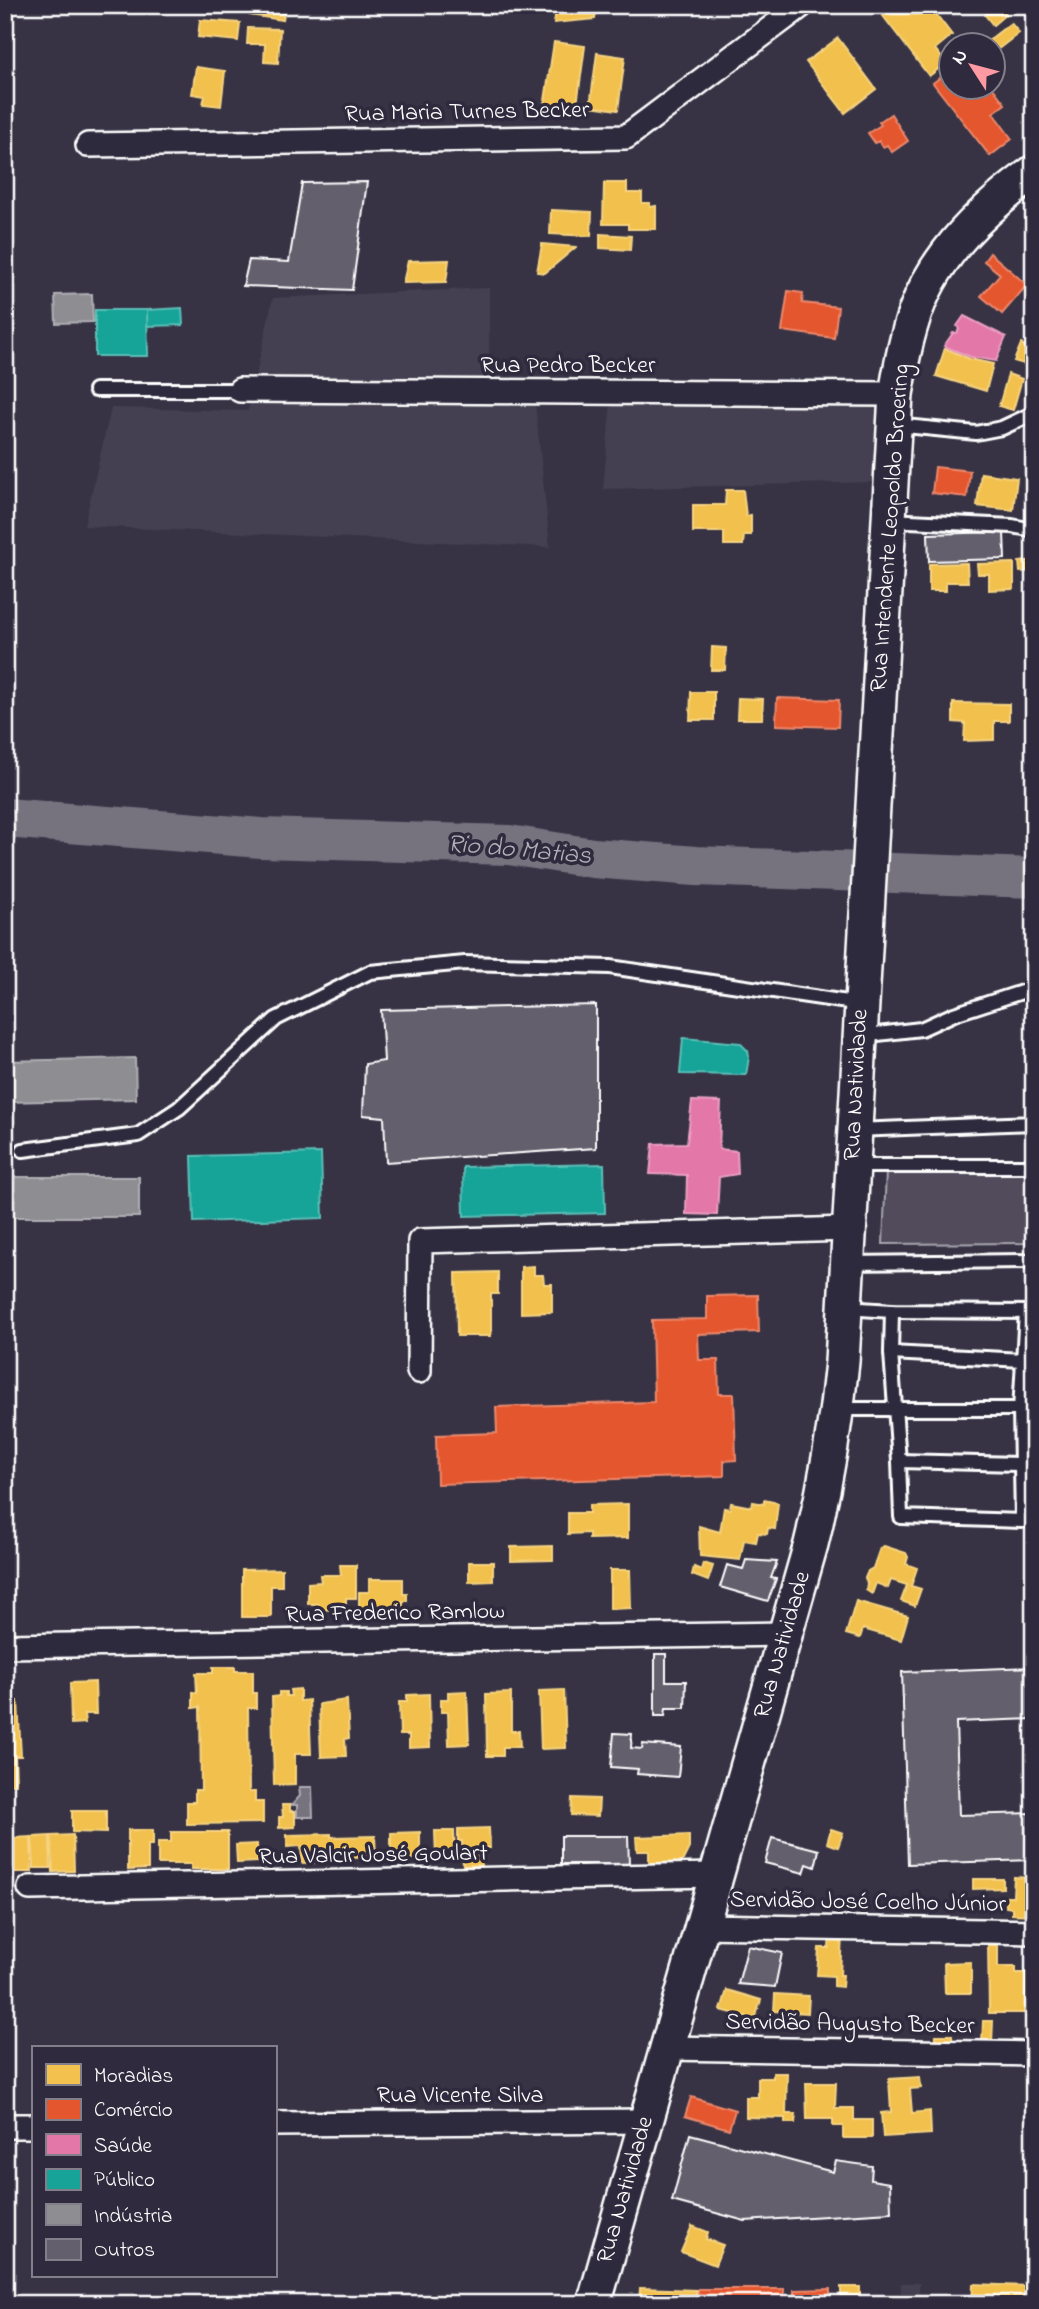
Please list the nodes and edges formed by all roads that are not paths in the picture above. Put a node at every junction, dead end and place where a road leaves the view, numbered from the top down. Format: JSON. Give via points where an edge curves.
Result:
{"nodes":[{"id":1,"x":771,"y":5,"type":"edge"},
{"id":2,"x":802,"y":5,"type":"edge"},
{"id":3,"x":767,"y":31,"type":"junction"},
{"id":4,"x":88,"y":145,"type":"dead end"},
{"id":5,"x":1034,"y":172,"type":"edge"},
{"id":6,"x":94,"y":390,"type":"dead end"},
{"id":7,"x":240,"y":390,"type":"joint"},
{"id":8,"x":895,"y":410,"type":"junction"},
{"id":9,"x":1034,"y":413,"type":"edge"},
{"id":10,"x":889,"y":520,"type":"junction"},
{"id":11,"x":1034,"y":530,"type":"edge"},
{"id":12,"x":863,"y":967,"type":"joint"},
{"id":13,"x":1034,"y":988,"type":"edge"},
{"id":14,"x":861,"y":1020,"type":"junction"},
{"id":15,"x":1034,"y":1124,"type":"edge"},
{"id":16,"x":855,"y":1130,"type":"junction"},
{"id":17,"x":23,"y":1150,"type":"dead end"},
{"id":18,"x":853,"y":1166,"type":"junction"},
{"id":19,"x":1034,"y":1166,"type":"edge"},
{"id":20,"x":849,"y":1229,"type":"junction"},
{"id":21,"x":1034,"y":1261,"type":"edge"},
{"id":22,"x":847,"y":1263,"type":"junction"},
{"id":23,"x":845,"y":1308,"type":"junction"},
{"id":24,"x":892,"y":1311,"type":"junction"},
{"id":25,"x":1030,"y":1312,"type":"edge"},
{"id":26,"x":891,"y":1353,"type":"junction"},
{"id":27,"x":1023,"y":1360,"type":"junction"},
{"id":28,"x":419,"y":1371,"type":"dead end"},
{"id":29,"x":837,"y":1409,"type":"junction"},
{"id":30,"x":895,"y":1409,"type":"junction"},
{"id":31,"x":1034,"y":1409,"type":"edge"},
{"id":32,"x":1020,"y":1410,"type":"junction"},
{"id":33,"x":900,"y":1461,"type":"junction"},
{"id":34,"x":1019,"y":1464,"type":"junction"},
{"id":35,"x":786,"y":1634,"type":"junction"},
{"id":36,"x":5,"y":1646,"type":"edge"},
{"id":37,"x":717,"y":1875,"type":"junction"},
{"id":38,"x":30,"y":1888,"type":"dead end"},
{"id":39,"x":702,"y":1926,"type":"junction"},
{"id":40,"x":1034,"y":1932,"type":"edge"},
{"id":41,"x":666,"y":2048,"type":"junction"},
{"id":42,"x":1034,"y":2054,"type":"edge"},
{"id":43,"x":647,"y":2121,"type":"junction"},
{"id":44,"x":276,"y":2124,"type":"edge"},
{"id":45,"x":5,"y":2126,"type":"edge"},
{"id":46,"x":32,"y":2126,"type":"edge"},
{"id":47,"x":594,"y":2304,"type":"edge"}],
"edges":[{"from":1,"to":3,"type":"street"},
{"from":2,"to":3,"type":"street","name":"Rua Maria Turnes Becker"},
{"from":3,"to":4,"type":"street","name":"Rua Maria Turnes Becker","via":[[626,137]]},
{"from":5,"to":8,"type":"main road","name":"Rua Intendente Leopoldo Broering","via":[[974,222],[928,282],[908,334]]},
{"from":6,"to":7,"type":"lane"},
{"from":7,"to":8,"type":"street","name":"Rua Pedro Becker"},
{"from":8,"to":9,"type":"lane","via":[[976,433],[1002,428]]},
{"from":8,"to":10,"type":"main road","name":"Rua Intendente Leopoldo Broering"},
{"from":10,"to":11,"type":"lane"},
{"from":10,"to":12,"type":"main road","name":"Rua Intendente Leopoldo Broering"},
{"from":12,"to":14,"type":"main road","name":"Rua Natividade"},
{"from":13,"to":14,"type":"lane","via":[[921,1029]]},
{"from":14,"to":16,"type":"main road","name":"Rua Natividade"},
{"from":14,"to":17,"type":"lane","via":[[610,967],[465,963],[370,972],[276,1019],[178,1108],[138,1135]]},
{"from":15,"to":16,"type":"lane"},
{"from":16,"to":18,"type":"main road","name":"Rua Natividade"},
{"from":18,"to":19,"type":"lane"},
{"from":18,"to":20,"type":"main road","name":"Rua Natividade"},
{"from":20,"to":22,"type":"main road","name":"Rua Natividade"},
{"from":20,"to":28,"type":"street","via":[[420,1241]]},
{"from":21,"to":22,"type":"lane"},
{"from":22,"to":23,"type":"main road","name":"Rua Natividade"},
{"from":23,"to":24,"type":"lane"},
{"from":23,"to":29,"type":"main road","name":"Rua Natividade"},
{"from":24,"to":25,"type":"lane"},
{"from":24,"to":26,"type":"lane"},
{"from":25,"to":27,"type":"lane"},
{"from":26,"to":27,"type":"lane"},
{"from":26,"to":30,"type":"lane"},
{"from":27,"to":32,"type":"lane"},
{"from":29,"to":30,"type":"lane"},
{"from":29,"to":35,"type":"main road","name":"Rua Natividade","via":[[825,1487]]},
{"from":30,"to":32,"type":"lane"},
{"from":30,"to":33,"type":"lane"},
{"from":31,"to":32,"type":"lane"},
{"from":32,"to":34,"type":"lane"},
{"from":33,"to":34,"type":"lane"},
{"from":33,"to":34,"type":"lane","via":[[901,1517],[1022,1521]]},
{"from":35,"to":36,"type":"street","name":"Rua Frederico Ramlow"},
{"from":35,"to":37,"type":"main road","name":"Rua Natividade"},
{"from":37,"to":38,"type":"street","name":"Rua Valcir José Goulart"},
{"from":37,"to":39,"type":"main road","name":"Rua Natividade"},
{"from":39,"to":40,"type":"street","name":"Servidão José Coelho Júnior"},
{"from":39,"to":41,"type":"main road","name":"Rua Natividade"},
{"from":41,"to":42,"type":"street","name":"Servidão Augusto Becker"},
{"from":41,"to":43,"type":"main road","name":"Rua Natividade"},
{"from":43,"to":44,"type":"street","name":"Rua Vicente Silva"},
{"from":43,"to":47,"type":"main road","name":"Rua Natividade"},
{"from":45,"to":46,"type":"street"}]}
